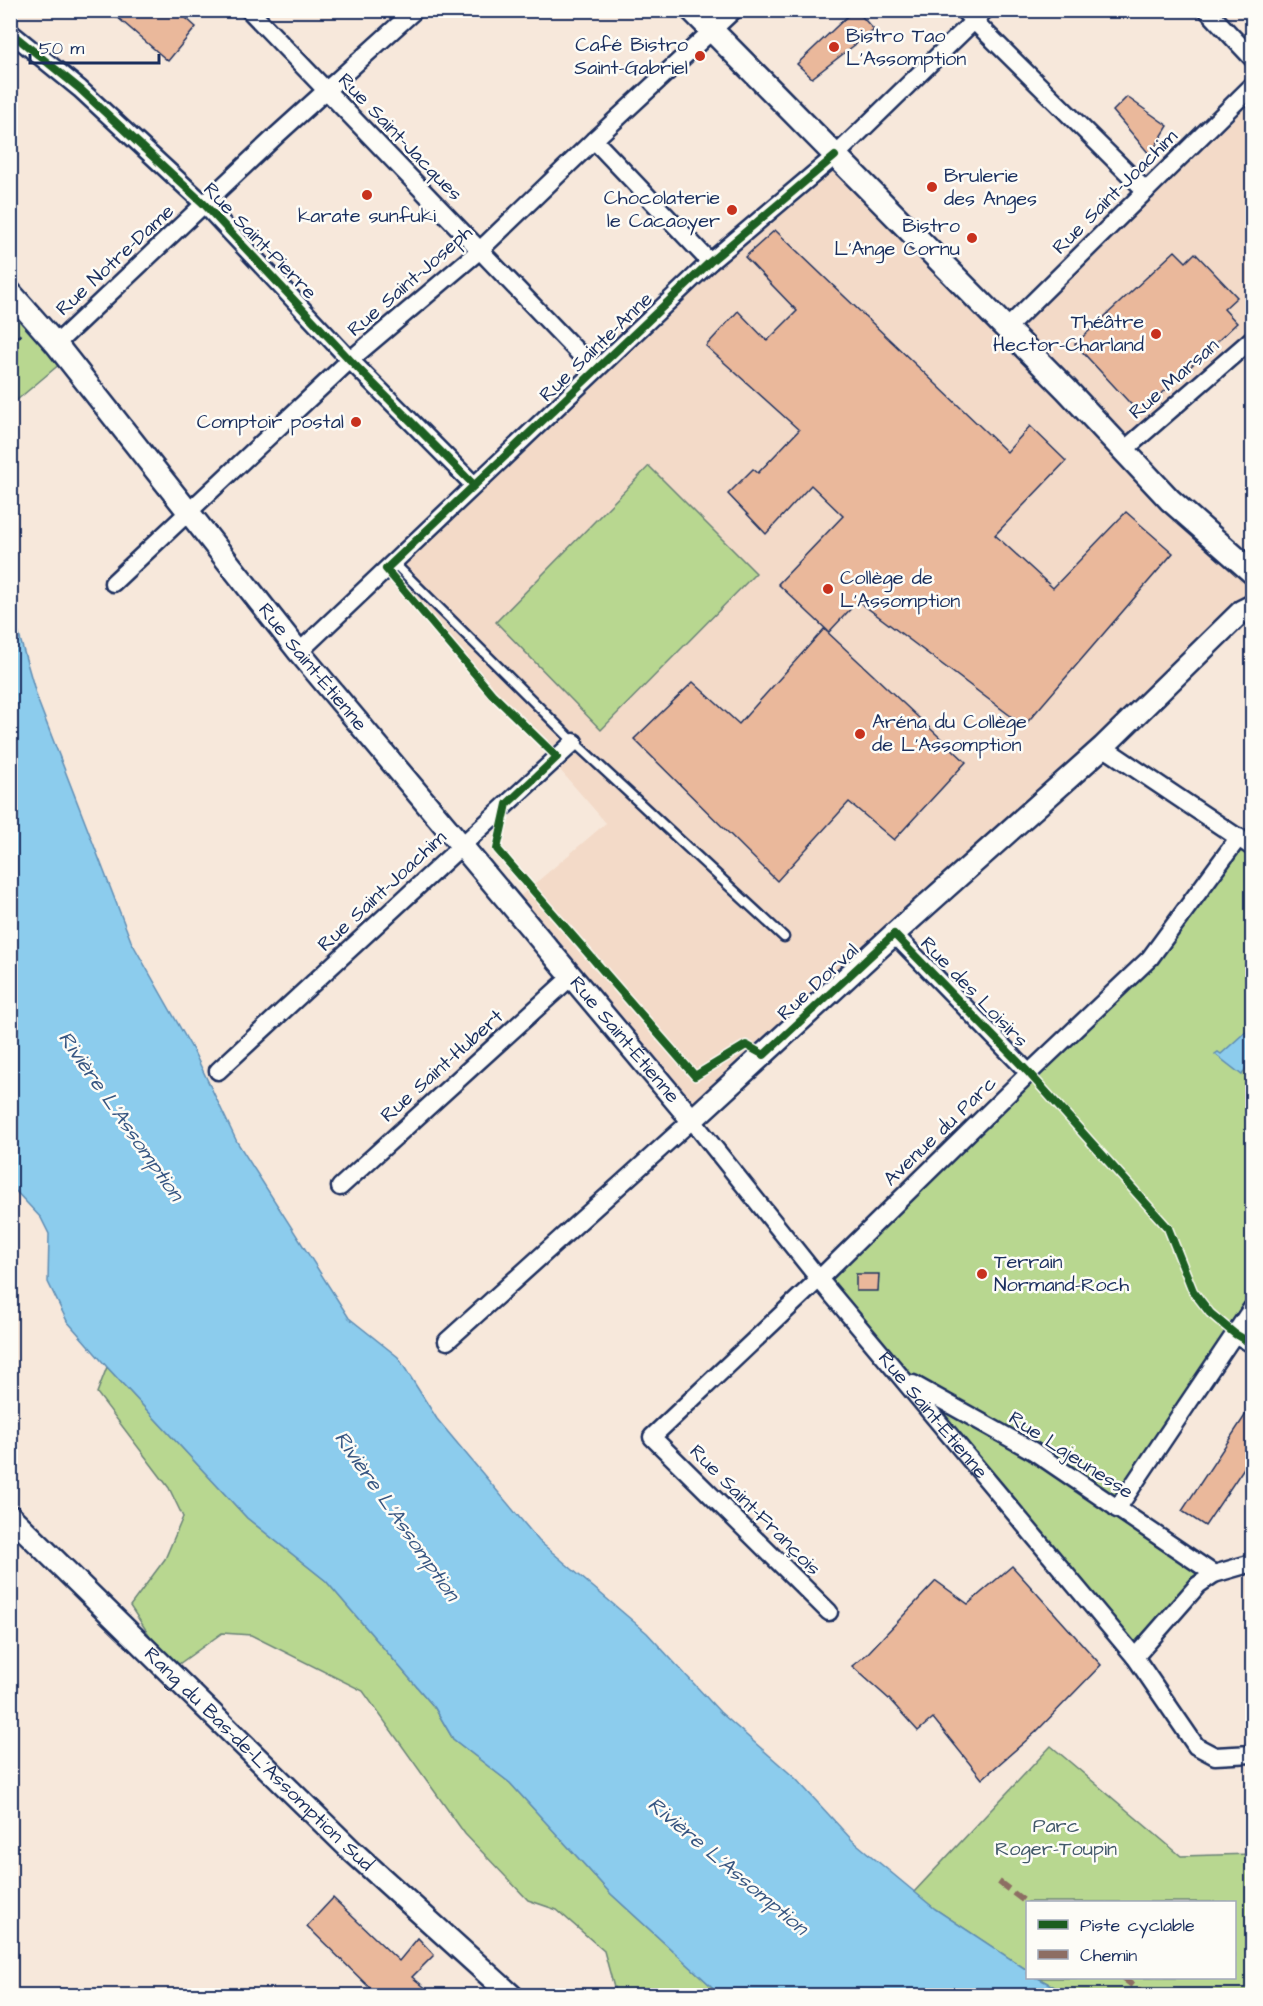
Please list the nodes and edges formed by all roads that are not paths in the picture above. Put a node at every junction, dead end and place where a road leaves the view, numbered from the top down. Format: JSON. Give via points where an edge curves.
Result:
{"nodes":[{"id":1,"x":249,"y":10,"type":"edge"},
{"id":2,"x":415,"y":10,"type":"edge"},
{"id":3,"x":692,"y":10,"type":"edge"},
{"id":4,"x":734,"y":10,"type":"edge"},
{"id":5,"x":1207,"y":10,"type":"edge"},
{"id":6,"x":974,"y":14,"type":"edge"},
{"id":7,"x":712,"y":31,"type":"junction"},
{"id":8,"x":14,"y":40,"type":"edge"},
{"id":9,"x":1252,"y":58,"type":"edge"},
{"id":10,"x":1252,"y":86,"type":"edge"},
{"id":11,"x":325,"y":91,"type":"junction"},
{"id":12,"x":594,"y":140,"type":"junction"},
{"id":13,"x":835,"y":156,"type":"junction"},
{"id":14,"x":1146,"y":191,"type":"junction"},
{"id":15,"x":204,"y":204,"type":"junction"},
{"id":16,"x":480,"y":250,"type":"junction"},
{"id":17,"x":710,"y":262,"type":"junction"},
{"id":18,"x":10,"y":292,"type":"edge"},
{"id":19,"x":1006,"y":329,"type":"junction"},
{"id":20,"x":1252,"y":339,"type":"edge"},
{"id":21,"x":56,"y":344,"type":"junction"},
{"id":22,"x":350,"y":360,"type":"junction"},
{"id":23,"x":595,"y":370,"type":"junction"},
{"id":24,"x":1123,"y":450,"type":"junction"},
{"id":25,"x":474,"y":485,"type":"junction"},
{"id":26,"x":190,"y":513,"type":"junction"},
{"id":27,"x":393,"y":562,"type":"junction"},
{"id":28,"x":1252,"y":572,"type":"edge"},
{"id":29,"x":113,"y":583,"type":"dead end"},
{"id":30,"x":1252,"y":606,"type":"edge"},
{"id":31,"x":299,"y":652,"type":"junction"},
{"id":32,"x":574,"y":742,"type":"junction"},
{"id":33,"x":1103,"y":747,"type":"junction"},
{"id":34,"x":1246,"y":842,"type":"edge"},
{"id":35,"x":461,"y":846,"type":"junction"},
{"id":36,"x":894,"y":933,"type":"junction"},
{"id":37,"x":784,"y":937,"type":"dead end"},
{"id":38,"x":572,"y":976,"type":"junction"},
{"id":39,"x":218,"y":1071,"type":"dead end"},
{"id":40,"x":1029,"y":1073,"type":"junction"},
{"id":41,"x":692,"y":1120,"type":"junction"},
{"id":42,"x":340,"y":1187,"type":"dead end"},
{"id":43,"x":819,"y":1279,"type":"junction"},
{"id":44,"x":1252,"y":1308,"type":"edge"},
{"id":45,"x":1235,"y":1334,"type":"junction"},
{"id":46,"x":447,"y":1341,"type":"dead end"},
{"id":47,"x":1252,"y":1344,"type":"edge"},
{"id":48,"x":902,"y":1377,"type":"junction"},
{"id":49,"x":652,"y":1437,"type":"joint"},
{"id":50,"x":1117,"y":1509,"type":"junction"},
{"id":51,"x":10,"y":1516,"type":"edge"},
{"id":52,"x":1252,"y":1563,"type":"edge"},
{"id":53,"x":1214,"y":1574,"type":"junction"},
{"id":54,"x":829,"y":1612,"type":"dead end"},
{"id":55,"x":1135,"y":1657,"type":"junction"},
{"id":56,"x":1252,"y":1754,"type":"edge"},
{"id":57,"x":512,"y":1995,"type":"edge"}],
"edges":[{"from":1,"to":11,"type":"street","name":"Rue Saint-Jacques"},
{"from":2,"to":11,"type":"street","name":"Rue Notre-Dame"},
{"from":3,"to":7,"type":"main road"},
{"from":4,"to":7,"type":"street","name":"Rue Saint-Joseph"},
{"from":5,"to":9,"type":"street"},
{"from":6,"to":13,"type":"street","name":"Rue Sainte-Anne"},
{"from":6,"to":14,"type":"street"},
{"from":7,"to":12,"type":"street","name":"Rue Saint-Joseph"},
{"from":7,"to":13,"type":"main road"},
{"from":8,"to":15,"type":"street","name":"Rue Saint-Pierre","via":[[80,88]]},
{"from":10,"to":14,"type":"street","name":"Rue Saint-Joachim"},
{"from":11,"to":15,"type":"street","name":"Rue Notre-Dame"},
{"from":11,"to":16,"type":"street","name":"Rue Saint-Jacques"},
{"from":12,"to":16,"type":"street","name":"Rue Saint-Joseph"},
{"from":12,"to":17,"type":"street"},
{"from":13,"to":17,"type":"street","name":"Rue Sainte-Anne"},
{"from":13,"to":19,"type":"main road"},
{"from":14,"to":19,"type":"street","name":"Rue Saint-Joachim"},
{"from":15,"to":21,"type":"street","name":"Rue Notre-Dame"},
{"from":15,"to":22,"type":"street","name":"Rue Saint-Pierre"},
{"from":16,"to":22,"type":"street","name":"Rue Saint-Joseph"},
{"from":16,"to":23,"type":"street","name":"Rue Saint-Jacques"},
{"from":17,"to":23,"type":"street","name":"Rue Sainte-Anne"},
{"from":18,"to":21,"type":"street","name":"Rue Saint-Étienne"},
{"from":19,"to":24,"type":"main road"},
{"from":20,"to":24,"type":"street","name":"Rue Marsan"},
{"from":21,"to":26,"type":"street","name":"Rue Saint-Étienne"},
{"from":22,"to":25,"type":"street","name":"Rue Saint-Pierre"},
{"from":22,"to":26,"type":"street","name":"Rue Saint-Joseph"},
{"from":23,"to":25,"type":"street","name":"Rue Sainte-Anne"},
{"from":24,"to":28,"type":"main road","via":[[1178,508]]},
{"from":25,"to":27,"type":"street","name":"Rue Sainte-Anne"},
{"from":26,"to":29,"type":"street","name":"Rue Saint-Joseph"},
{"from":26,"to":31,"type":"street","name":"Rue Saint-Étienne"},
{"from":27,"to":31,"type":"street","name":"Rue Sainte-Anne"},
{"from":27,"to":32,"type":"lane"},
{"from":30,"to":33,"type":"street","name":"Rue Dorval","via":[[1233,619]]},
{"from":31,"to":35,"type":"street","name":"Rue Saint-Étienne"},
{"from":32,"to":35,"type":"street","name":"Rue Saint-Joachim"},
{"from":32,"to":37,"type":"lane"},
{"from":33,"to":34,"type":"street"},
{"from":33,"to":36,"type":"street","name":"Rue Dorval"},
{"from":34,"to":40,"type":"street","name":"Avenue du Parc","via":[[1150,958]]},
{"from":35,"to":38,"type":"street","name":"Rue Saint-Étienne"},
{"from":35,"to":39,"type":"street","name":"Rue Saint-Joachim"},
{"from":36,"to":40,"type":"street","name":"Rue des Loisirs"},
{"from":36,"to":41,"type":"street","name":"Rue Dorval"},
{"from":38,"to":41,"type":"street","name":"Rue Saint-Étienne"},
{"from":38,"to":42,"type":"street","name":"Rue Saint-Hubert"},
{"from":40,"to":43,"type":"street","name":"Avenue du Parc"},
{"from":41,"to":43,"type":"street","name":"Rue Saint-Étienne"},
{"from":41,"to":46,"type":"street","name":"Rue Dorval"},
{"from":43,"to":48,"type":"street","name":"Rue Saint-Étienne"},
{"from":43,"to":49,"type":"street","name":"Avenue du Parc"},
{"from":44,"to":45,"type":"street"},
{"from":45,"to":47,"type":"street"},
{"from":45,"to":50,"type":"street"},
{"from":48,"to":50,"type":"street","name":"Rue Lajeunesse","via":[[1033,1451]]},
{"from":48,"to":55,"type":"street","name":"Rue Saint-Étienne"},
{"from":49,"to":54,"type":"street","name":"Rue Saint-François"},
{"from":50,"to":53,"type":"street","name":"Rue Lajeunesse"},
{"from":51,"to":57,"type":"street","name":"Rang du Bas-de-L'Assomption Sud","via":[[352,1851]]},
{"from":52,"to":53,"type":"street"},
{"from":53,"to":55,"type":"street","via":[[1198,1585]]},
{"from":55,"to":56,"type":"street","name":"Rue Saint-Étienne","via":[[1196,1746],[1215,1756]]}]}
